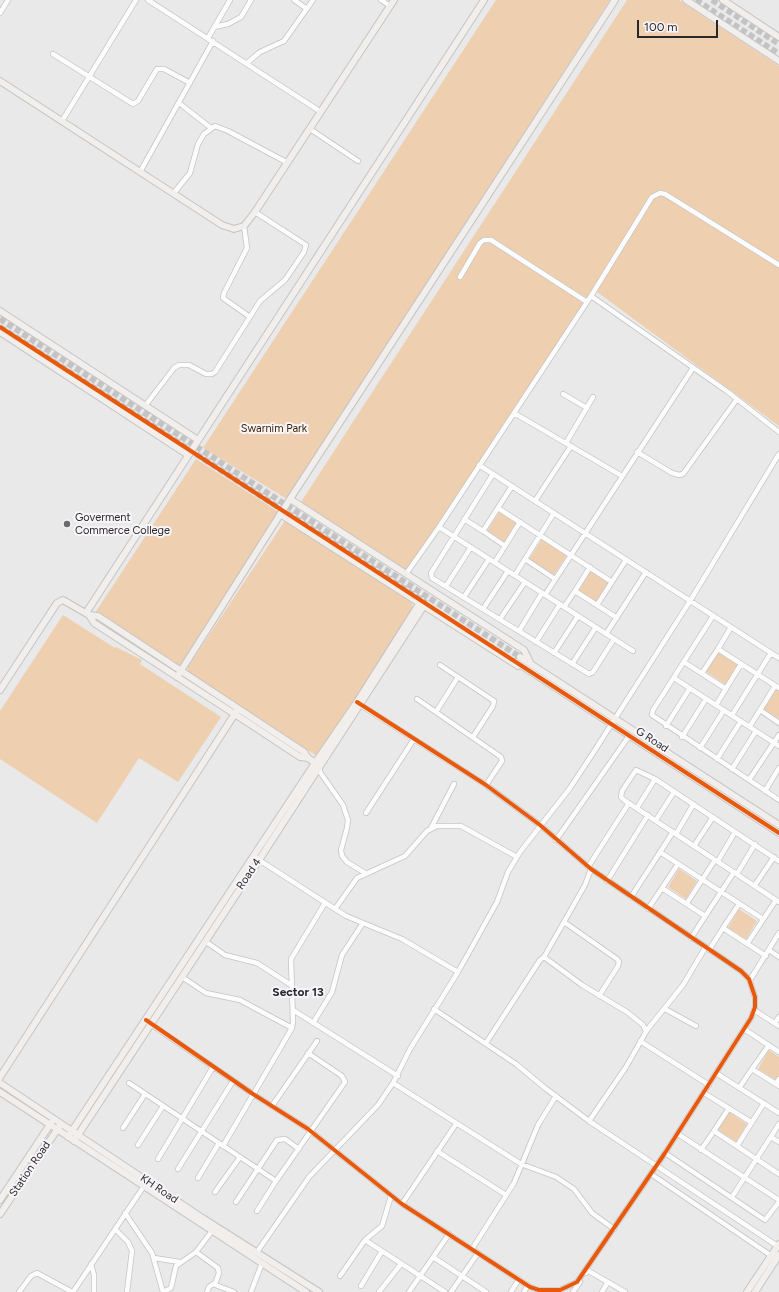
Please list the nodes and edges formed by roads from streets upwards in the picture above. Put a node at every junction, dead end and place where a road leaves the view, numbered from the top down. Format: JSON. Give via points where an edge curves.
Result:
{"nodes":[{"id":1,"x":8,"y":0,"type":"edge"},
{"id":2,"x":136,"y":0,"type":"edge"},
{"id":3,"x":148,"y":0,"type":"edge"},
{"id":4,"x":230,"y":0,"type":"edge"},
{"id":5,"x":251,"y":0,"type":"edge"},
{"id":6,"x":294,"y":0,"type":"edge"},
{"id":7,"x":313,"y":0,"type":"edge"},
{"id":8,"x":381,"y":0,"type":"edge"},
{"id":9,"x":484,"y":0,"type":"edge"},
{"id":10,"x":615,"y":0,"type":"edge"},
{"id":11,"x":686,"y":0,"type":"edge"},
{"id":12,"x":723,"y":0,"type":"edge"},
{"id":13,"x":392,"y":3,"type":"edge"},
{"id":14,"x":308,"y":8,"type":"junction"},
{"id":15,"x":0,"y":13,"type":"edge"},
{"id":16,"x":214,"y":28,"type":"junction"},
{"id":17,"x":779,"y":37,"type":"edge"},
{"id":18,"x":208,"y":38,"type":"junction"},
{"id":19,"x":214,"y":41,"type":"junction"},
{"id":20,"x":53,"y":54,"type":"dead end"},
{"id":21,"x":779,"y":61,"type":"edge"},
{"id":22,"x":247,"y":63,"type":"junction"},
{"id":23,"x":89,"y":77,"type":"junction"},
{"id":24,"x":0,"y":82,"type":"edge"},
{"id":25,"x":190,"y":83,"type":"junction"},
{"id":26,"x":178,"y":103,"type":"junction"},
{"id":27,"x":321,"y":112,"type":"junction"},
{"id":28,"x":62,"y":121,"type":"junction"},
{"id":29,"x":211,"y":128,"type":"junction"},
{"id":30,"x":310,"y":129,"type":"junction"},
{"id":31,"x":358,"y":161,"type":"dead end"},
{"id":32,"x":288,"y":163,"type":"junction"},
{"id":33,"x":140,"y":172,"type":"junction"},
{"id":34,"x":173,"y":194,"type":"junction"},
{"id":35,"x":255,"y":212,"type":"junction"},
{"id":36,"x":244,"y":226,"type":"junction"},
{"id":37,"x":779,"y":265,"type":"edge"},
{"id":38,"x":460,"y":277,"type":"dead end"},
{"id":39,"x":591,"y":296,"type":"junction"},
{"id":40,"x":587,"y":302,"type":"junction"},
{"id":41,"x":0,"y":311,"type":"edge"},
{"id":42,"x":250,"y":317,"type":"junction"},
{"id":43,"x":0,"y":332,"type":"edge"},
{"id":44,"x":694,"y":368,"type":"junction"},
{"id":45,"x":563,"y":394,"type":"dead end"},
{"id":46,"x":593,"y":398,"type":"dead end"},
{"id":47,"x":737,"y":399,"type":"junction"},
{"id":48,"x":146,"y":406,"type":"junction"},
{"id":49,"x":587,"y":408,"type":"junction"},
{"id":50,"x":514,"y":413,"type":"junction"},
{"id":51,"x":779,"y":432,"type":"edge"},
{"id":52,"x":198,"y":440,"type":"junction"},
{"id":53,"x":569,"y":445,"type":"junction"},
{"id":54,"x":637,"y":452,"type":"junction"},
{"id":55,"x":779,"y":454,"type":"edge"},
{"id":56,"x":188,"y":455,"type":"junction"},
{"id":57,"x":479,"y":465,"type":"junction"},
{"id":58,"x":493,"y":474,"type":"junction"},
{"id":59,"x":622,"y":476,"type":"junction"},
{"id":60,"x":512,"y":486,"type":"junction"},
{"id":61,"x":290,"y":499,"type":"junction"},
{"id":62,"x":535,"y":501,"type":"junction"},
{"id":63,"x":498,"y":508,"type":"junction"},
{"id":64,"x":554,"y":513,"type":"junction"},
{"id":65,"x":280,"y":514,"type":"junction"},
{"id":66,"x":464,"y":519,"type":"junction"},
{"id":67,"x":520,"y":522,"type":"junction"},
{"id":68,"x":439,"y":527,"type":"junction"},
{"id":69,"x":483,"y":531,"type":"junction"},
{"id":70,"x":584,"y":533,"type":"junction"},
{"id":71,"x":540,"y":535,"type":"junction"},
{"id":72,"x":454,"y":536,"type":"junction"},
{"id":73,"x":505,"y":546,"type":"junction"},
{"id":74,"x":471,"y":547,"type":"junction"},
{"id":75,"x":570,"y":555,"type":"junction"},
{"id":76,"x":489,"y":559,"type":"junction"},
{"id":77,"x":525,"y":559,"type":"junction"},
{"id":78,"x":626,"y":560,"type":"junction"},
{"id":79,"x":495,"y":562,"type":"junction"},
{"id":80,"x":590,"y":567,"type":"junction"},
{"id":81,"x":508,"y":571,"type":"junction"},
{"id":82,"x":646,"y":572,"type":"junction"},
{"id":83,"x":406,"y":574,"type":"junction"},
{"id":84,"x":515,"y":575,"type":"junction"},
{"id":85,"x":555,"y":579,"type":"junction"},
{"id":86,"x":525,"y":582,"type":"junction"},
{"id":87,"x":612,"y":582,"type":"junction"},
{"id":88,"x":446,"y":586,"type":"junction"},
{"id":89,"x":575,"y":591,"type":"junction"},
{"id":90,"x":544,"y":594,"type":"junction"},
{"id":91,"x":464,"y":597,"type":"junction"},
{"id":92,"x":690,"y":601,"type":"junction"},
{"id":93,"x":421,"y":605,"type":"junction"},
{"id":94,"x":597,"y":605,"type":"junction"},
{"id":95,"x":562,"y":606,"type":"junction"},
{"id":96,"x":483,"y":609,"type":"junction"},
{"id":97,"x":88,"y":614,"type":"junction"},
{"id":98,"x":578,"y":616,"type":"junction"},
{"id":99,"x":713,"y":616,"type":"junction"},
{"id":100,"x":617,"y":618,"type":"junction"},
{"id":101,"x":500,"y":619,"type":"junction"},
{"id":102,"x":596,"y":627,"type":"junction"},
{"id":103,"x":731,"y":627,"type":"junction"},
{"id":104,"x":519,"y":631,"type":"junction"},
{"id":105,"x":606,"y":634,"type":"junction"},
{"id":106,"x":614,"y":639,"type":"junction"},
{"id":107,"x":536,"y":642,"type":"junction"},
{"id":108,"x":718,"y":649,"type":"junction"},
{"id":109,"x":633,"y":651,"type":"dead end"},
{"id":110,"x":554,"y":653,"type":"junction"},
{"id":111,"x":771,"y":653,"type":"junction"},
{"id":112,"x":520,"y":657,"type":"tunnel mouth"},
{"id":113,"x":779,"y":658,"type":"edge"},
{"id":114,"x":516,"y":662,"type":"tunnel mouth"},
{"id":115,"x":684,"y":662,"type":"junction"},
{"id":116,"x":531,"y":664,"type":"junction"},
{"id":117,"x":572,"y":664,"type":"junction"},
{"id":118,"x":741,"y":664,"type":"junction"},
{"id":119,"x":440,"y":665,"type":"dead end"},
{"id":120,"x":526,"y":669,"type":"junction"},
{"id":121,"x":180,"y":670,"type":"junction"},
{"id":122,"x":702,"y":673,"type":"junction"},
{"id":123,"x":758,"y":674,"type":"junction"},
{"id":124,"x":177,"y":677,"type":"junction"},
{"id":125,"x":458,"y":677,"type":"junction"},
{"id":126,"x":674,"y":678,"type":"junction"},
{"id":127,"x":777,"y":687,"type":"edge"},
{"id":128,"x":690,"y":688,"type":"junction"},
{"id":129,"x":726,"y":689,"type":"junction"},
{"id":130,"x":0,"y":690,"type":"edge"},
{"id":131,"x":417,"y":699,"type":"dead end"},
{"id":132,"x":706,"y":699,"type":"junction"},
{"id":133,"x":358,"y":704,"type":"junction"},
{"id":134,"x":716,"y":705,"type":"junction"},
{"id":135,"x":724,"y":710,"type":"junction"},
{"id":136,"x":760,"y":710,"type":"junction"},
{"id":137,"x":237,"y":712,"type":"junction"},
{"id":138,"x":436,"y":712,"type":"junction"},
{"id":139,"x":732,"y":715,"type":"junction"},
{"id":140,"x":614,"y":717,"type":"junction"},
{"id":141,"x":741,"y":721,"type":"junction"},
{"id":142,"x":779,"y":723,"type":"edge"},
{"id":143,"x":611,"y":724,"type":"junction"},
{"id":144,"x":666,"y":726,"type":"junction"},
{"id":145,"x":750,"y":726,"type":"junction"},
{"id":146,"x":756,"y":731,"type":"junction"},
{"id":147,"x":779,"y":735,"type":"edge"},
{"id":148,"x":629,"y":736,"type":"junction"},
{"id":149,"x":472,"y":737,"type":"junction"},
{"id":150,"x":682,"y":737,"type":"junction"},
{"id":151,"x":414,"y":739,"type":"junction"},
{"id":152,"x":774,"y":742,"type":"junction"},
{"id":153,"x":779,"y":746,"type":"edge"},
{"id":154,"x":700,"y":748,"type":"junction"},
{"id":155,"x":716,"y":759,"type":"junction"},
{"id":156,"x":317,"y":764,"type":"junction"},
{"id":157,"x":779,"y":768,"type":"edge"},
{"id":158,"x":732,"y":769,"type":"junction"},
{"id":159,"x":655,"y":779,"type":"junction"},
{"id":160,"x":749,"y":780,"type":"junction"},
{"id":161,"x":454,"y":784,"type":"dead end"},
{"id":162,"x":486,"y":785,"type":"junction"},
{"id":163,"x":765,"y":791,"type":"junction"},
{"id":164,"x":674,"y":792,"type":"junction"},
{"id":165,"x":779,"y":800,"type":"edge"},
{"id":166,"x":629,"y":803,"type":"junction"},
{"id":167,"x":693,"y":805,"type":"junction"},
{"id":168,"x":638,"y":808,"type":"junction"},
{"id":169,"x":366,"y":813,"type":"dead end"},
{"id":170,"x":648,"y":815,"type":"junction"},
{"id":171,"x":712,"y":817,"type":"junction"},
{"id":172,"x":656,"y":820,"type":"junction"},
{"id":173,"x":540,"y":825,"type":"junction"},
{"id":174,"x":779,"y":825,"type":"edge"},
{"id":175,"x":431,"y":828,"type":"junction"},
{"id":176,"x":735,"y":832,"type":"junction"},
{"id":177,"x":674,"y":833,"type":"junction"},
{"id":178,"x":779,"y":833,"type":"edge"},
{"id":179,"x":556,"y":840,"type":"junction"},
{"id":180,"x":755,"y":844,"type":"junction"},
{"id":181,"x":694,"y":846,"type":"junction"},
{"id":182,"x":660,"y":852,"type":"junction"},
{"id":183,"x":517,"y":857,"type":"junction"},
{"id":184,"x":774,"y":857,"type":"junction"},
{"id":185,"x":256,"y":858,"type":"junction"},
{"id":186,"x":717,"y":860,"type":"junction"},
{"id":187,"x":779,"y":861,"type":"edge"},
{"id":188,"x":678,"y":864,"type":"junction"},
{"id":189,"x":589,"y":868,"type":"junction"},
{"id":190,"x":365,"y":873,"type":"junction"},
{"id":191,"x":736,"y":873,"type":"junction"},
{"id":192,"x":702,"y":880,"type":"junction"},
{"id":193,"x":607,"y":881,"type":"junction"},
{"id":194,"x":756,"y":885,"type":"junction"},
{"id":195,"x":662,"y":888,"type":"junction"},
{"id":196,"x":721,"y":892,"type":"junction"},
{"id":197,"x":631,"y":897,"type":"junction"},
{"id":198,"x":778,"y":901,"type":"edge"},
{"id":199,"x":325,"y":903,"type":"junction"},
{"id":200,"x":687,"y":904,"type":"junction"},
{"id":201,"x":739,"y":904,"type":"junction"},
{"id":202,"x":335,"y":909,"type":"junction"},
{"id":203,"x":648,"y":909,"type":"junction"},
{"id":204,"x":705,"y":916,"type":"junction"},
{"id":205,"x":763,"y":919,"type":"junction"},
{"id":206,"x":564,"y":922,"type":"junction"},
{"id":207,"x":363,"y":923,"type":"junction"},
{"id":208,"x":723,"y":928,"type":"junction"},
{"id":209,"x":779,"y":933,"type":"edge"},
{"id":210,"x":691,"y":938,"type":"junction"},
{"id":211,"x":205,"y":941,"type":"junction"},
{"id":212,"x":747,"y":944,"type":"junction"},
{"id":213,"x":707,"y":949,"type":"junction"},
{"id":214,"x":769,"y":950,"type":"junction"},
{"id":215,"x":766,"y":956,"type":"junction"},
{"id":216,"x":544,"y":957,"type":"junction"},
{"id":217,"x":779,"y":957,"type":"edge"},
{"id":218,"x":458,"y":972,"type":"junction"},
{"id":219,"x":182,"y":977,"type":"junction"},
{"id":220,"x":750,"y":980,"type":"junction"},
{"id":221,"x":291,"y":985,"type":"junction"},
{"id":222,"x":599,"y":996,"type":"junction"},
{"id":223,"x":665,"y":1008,"type":"junction"},
{"id":224,"x":434,"y":1009,"type":"junction"},
{"id":225,"x":293,"y":1010,"type":"junction"},
{"id":226,"x":754,"y":1010,"type":"junction"},
{"id":227,"x":779,"y":1017,"type":"edge"},
{"id":228,"x":148,"y":1022,"type":"junction"},
{"id":229,"x":313,"y":1023,"type":"junction"},
{"id":230,"x":777,"y":1024,"type":"edge"},
{"id":231,"x":696,"y":1026,"type":"dead end"},
{"id":232,"x":292,"y":1028,"type":"junction"},
{"id":233,"x":744,"y":1029,"type":"junction"},
{"id":234,"x":646,"y":1031,"type":"junction"},
{"id":235,"x":317,"y":1041,"type":"dead end"},
{"id":236,"x":640,"y":1041,"type":"junction"},
{"id":237,"x":486,"y":1043,"type":"junction"},
{"id":238,"x":769,"y":1045,"type":"junction"},
{"id":239,"x":779,"y":1052,"type":"edge"},
{"id":240,"x":308,"y":1053,"type":"junction"},
{"id":241,"x":213,"y":1067,"type":"junction"},
{"id":242,"x":752,"y":1069,"type":"junction"},
{"id":243,"x":716,"y":1073,"type":"junction"},
{"id":244,"x":398,"y":1076,"type":"junction"},
{"id":245,"x":0,"y":1077,"type":"edge"},
{"id":246,"x":779,"y":1079,"type":"edge"},
{"id":247,"x":233,"y":1081,"type":"junction"},
{"id":248,"x":0,"y":1083,"type":"edge"},
{"id":249,"x":129,"y":1083,"type":"dead end"},
{"id":250,"x":393,"y":1083,"type":"junction"},
{"id":251,"x":709,"y":1085,"type":"junction"},
{"id":252,"x":777,"y":1085,"type":"edge"},
{"id":253,"x":739,"y":1088,"type":"junction"},
{"id":254,"x":0,"y":1092,"type":"edge"},
{"id":255,"x":704,"y":1092,"type":"junction"},
{"id":256,"x":145,"y":1094,"type":"junction"},
{"id":257,"x":253,"y":1094,"type":"junction"},
{"id":258,"x":556,"y":1096,"type":"junction"},
{"id":259,"x":764,"y":1103,"type":"junction"},
{"id":260,"x":163,"y":1106,"type":"junction"},
{"id":261,"x":272,"y":1106,"type":"junction"},
{"id":262,"x":729,"y":1108,"type":"junction"},
{"id":263,"x":779,"y":1113,"type":"edge"},
{"id":264,"x":54,"y":1119,"type":"junction"},
{"id":265,"x":182,"y":1119,"type":"junction"},
{"id":266,"x":589,"y":1121,"type":"junction"},
{"id":267,"x":751,"y":1122,"type":"junction"},
{"id":268,"x":61,"y":1124,"type":"junction"},
{"id":269,"x":456,"y":1124,"type":"junction"},
{"id":270,"x":779,"y":1124,"type":"edge"},
{"id":271,"x":49,"y":1125,"type":"junction"},
{"id":272,"x":123,"y":1128,"type":"dead end"},
{"id":273,"x":57,"y":1130,"type":"junction"},
{"id":274,"x":201,"y":1131,"type":"junction"},
{"id":275,"x":311,"y":1131,"type":"junction"},
{"id":276,"x":714,"y":1131,"type":"junction"},
{"id":277,"x":75,"y":1133,"type":"junction"},
{"id":278,"x":678,"y":1134,"type":"junction"},
{"id":279,"x":771,"y":1137,"type":"junction"},
{"id":280,"x":71,"y":1139,"type":"junction"},
{"id":281,"x":779,"y":1142,"type":"edge"},
{"id":282,"x":221,"y":1144,"type":"junction"},
{"id":283,"x":138,"y":1145,"type":"dead end"},
{"id":284,"x":737,"y":1146,"type":"junction"},
{"id":285,"x":299,"y":1149,"type":"junction"},
{"id":286,"x":701,"y":1150,"type":"junction"},
{"id":287,"x":438,"y":1151,"type":"junction"},
{"id":288,"x":335,"y":1152,"type":"junction"},
{"id":289,"x":665,"y":1153,"type":"junction"},
{"id":290,"x":240,"y":1157,"type":"junction"},
{"id":291,"x":158,"y":1159,"type":"dead end"},
{"id":292,"x":757,"y":1159,"type":"junction"},
{"id":293,"x":521,"y":1164,"type":"junction"},
{"id":294,"x":657,"y":1166,"type":"junction"},
{"id":295,"x":178,"y":1168,"type":"dead end"},
{"id":296,"x":258,"y":1169,"type":"junction"},
{"id":297,"x":651,"y":1174,"type":"junction"},
{"id":298,"x":779,"y":1174,"type":"edge"},
{"id":299,"x":198,"y":1178,"type":"dead end"},
{"id":300,"x":744,"y":1178,"type":"junction"},
{"id":301,"x":276,"y":1181,"type":"junction"},
{"id":302,"x":144,"y":1186,"type":"junction"},
{"id":303,"x":215,"y":1192,"type":"dead end"},
{"id":304,"x":506,"y":1195,"type":"junction"},
{"id":305,"x":391,"y":1196,"type":"junction"},
{"id":306,"x":732,"y":1197,"type":"junction"},
{"id":307,"x":0,"y":1200,"type":"edge"},
{"id":308,"x":779,"y":1201,"type":"edge"},
{"id":309,"x":236,"y":1202,"type":"dead end"},
{"id":310,"x":402,"y":1204,"type":"junction"},
{"id":311,"x":257,"y":1211,"type":"dead end"},
{"id":312,"x":125,"y":1213,"type":"junction"},
{"id":313,"x":0,"y":1214,"type":"edge"},
{"id":314,"x":115,"y":1229,"type":"junction"},
{"id":315,"x":614,"y":1229,"type":"junction"},
{"id":316,"x":212,"y":1231,"type":"junction"},
{"id":317,"x":449,"y":1234,"type":"junction"},
{"id":318,"x":364,"y":1240,"type":"junction"},
{"id":319,"x":779,"y":1246,"type":"edge"},
{"id":320,"x":472,"y":1249,"type":"junction"},
{"id":321,"x":382,"y":1251,"type":"junction"},
{"id":322,"x":196,"y":1252,"type":"junction"},
{"id":323,"x":478,"y":1253,"type":"junction"},
{"id":324,"x":255,"y":1255,"type":"junction"},
{"id":325,"x":433,"y":1257,"type":"junction"},
{"id":326,"x":775,"y":1257,"type":"edge"},
{"id":327,"x":154,"y":1258,"type":"junction"},
{"id":328,"x":180,"y":1262,"type":"junction"},
{"id":329,"x":262,"y":1263,"type":"junction"},
{"id":330,"x":91,"y":1264,"type":"junction"},
{"id":331,"x":402,"y":1264,"type":"junction"},
{"id":332,"x":587,"y":1270,"type":"junction"},
{"id":333,"x":340,"y":1276,"type":"dead end"},
{"id":334,"x":420,"y":1276,"type":"junction"},
{"id":335,"x":462,"y":1276,"type":"junction"},
{"id":336,"x":519,"y":1279,"type":"junction"},
{"id":337,"x":608,"y":1282,"type":"junction"},
{"id":338,"x":215,"y":1284,"type":"junction"},
{"id":339,"x":361,"y":1286,"type":"dead end"},
{"id":340,"x":529,"y":1286,"type":"junction"},
{"id":341,"x":437,"y":1290,"type":"edge"},
{"id":342,"x":19,"y":1292,"type":"edge"},
{"id":343,"x":73,"y":1292,"type":"edge"},
{"id":344,"x":94,"y":1292,"type":"edge"},
{"id":345,"x":127,"y":1292,"type":"edge"},
{"id":346,"x":163,"y":1292,"type":"edge"},
{"id":347,"x":207,"y":1292,"type":"edge"},
{"id":348,"x":234,"y":1292,"type":"edge"},
{"id":349,"x":251,"y":1292,"type":"edge"},
{"id":350,"x":306,"y":1292,"type":"edge"},
{"id":351,"x":319,"y":1292,"type":"edge"},
{"id":352,"x":379,"y":1292,"type":"edge"},
{"id":353,"x":409,"y":1292,"type":"edge"},
{"id":354,"x":445,"y":1292,"type":"edge"},
{"id":355,"x":451,"y":1292,"type":"edge"},
{"id":356,"x":486,"y":1292,"type":"edge"},
{"id":357,"x":510,"y":1292,"type":"edge"},
{"id":358,"x":524,"y":1292,"type":"edge"},
{"id":359,"x":538,"y":1292,"type":"edge"},
{"id":360,"x":573,"y":1292,"type":"edge"},
{"id":361,"x":602,"y":1292,"type":"edge"},
{"id":362,"x":625,"y":1292,"type":"edge"},
{"id":363,"x":747,"y":1292,"type":"edge"},
{"id":364,"x":755,"y":1292,"type":"edge"}],
"edges":[{"from":1,"to":15,"type":"street"},
{"from":2,"to":23,"type":"street"},
{"from":3,"to":18,"type":"street"},
{"from":4,"to":16,"type":"street"},
{"from":5,"to":16,"type":"street","via":[[241,18]]},
{"from":6,"to":14,"type":"street"},
{"from":7,"to":14,"type":"street"},
{"from":8,"to":13,"type":"street"},
{"from":9,"to":52,"type":"street"},
{"from":10,"to":61,"type":"street"},
{"from":11,"to":21,"type":"street"},
{"from":12,"to":17,"type":"street"},
{"from":13,"to":27,"type":"street"},
{"from":14,"to":22,"type":"street","via":[[284,41],[260,52]]},
{"from":16,"to":18,"type":"street"},
{"from":18,"to":19,"type":"street"},
{"from":19,"to":22,"type":"street"},
{"from":19,"to":25,"type":"street"},
{"from":20,"to":23,"type":"street"},
{"from":22,"to":27,"type":"street"},
{"from":23,"to":25,"type":"street","via":[[133,104],[138,102],[157,69],[164,69]]},
{"from":23,"to":28,"type":"street"},
{"from":24,"to":28,"type":"street"},
{"from":25,"to":26,"type":"street"},
{"from":26,"to":29,"type":"street"},
{"from":26,"to":33,"type":"street"},
{"from":27,"to":30,"type":"street"},
{"from":28,"to":33,"type":"street"},
{"from":29,"to":32,"type":"street","via":[[215,126],[228,130]]},
{"from":29,"to":34,"type":"street","via":[[198,144],[190,173]]},
{"from":30,"to":31,"type":"street"},
{"from":30,"to":32,"type":"street"},
{"from":32,"to":35,"type":"street"},
{"from":33,"to":34,"type":"street"},
{"from":34,"to":36,"type":"street","via":[[227,228]]},
{"from":35,"to":36,"type":"street"},
{"from":35,"to":42,"type":"street","via":[[304,242],[306,247],[288,276],[260,301]]},
{"from":36,"to":42,"type":"street","via":[[247,248],[223,298]]},
{"from":37,"to":39,"type":"street","via":[[660,193],[652,197]]},
{"from":38,"to":40,"type":"street","via":[[480,244],[487,239]]},
{"from":39,"to":40,"type":"street"},
{"from":39,"to":44,"type":"street"},
{"from":40,"to":50,"type":"street"},
{"from":41,"to":48,"type":"street"},
{"from":42,"to":48,"type":"street","via":[[215,372],[206,374],[189,365],[179,365],[174,368]]},
{"from":43,"to":56,"type":"street"},
{"from":44,"to":47,"type":"street"},
{"from":44,"to":54,"type":"street"},
{"from":45,"to":49,"type":"street"},
{"from":46,"to":49,"type":"street"},
{"from":47,"to":51,"type":"street"},
{"from":47,"to":54,"type":"street","via":[[683,474],[672,473]]},
{"from":48,"to":52,"type":"street"},
{"from":49,"to":53,"type":"street"},
{"from":50,"to":53,"type":"street"},
{"from":50,"to":57,"type":"street"},
{"from":52,"to":56,"type":"street"},
{"from":53,"to":59,"type":"street"},
{"from":53,"to":62,"type":"street"},
{"from":54,"to":59,"type":"street"},
{"from":55,"to":92,"type":"street"},
{"from":56,"to":97,"type":"street"},
{"from":57,"to":58,"type":"street"},
{"from":57,"to":68,"type":"street"},
{"from":58,"to":60,"type":"street"},
{"from":58,"to":66,"type":"street"},
{"from":59,"to":70,"type":"street"},
{"from":60,"to":62,"type":"street"},
{"from":60,"to":63,"type":"street"},
{"from":61,"to":65,"type":"street"},
{"from":61,"to":83,"type":"street"},
{"from":62,"to":64,"type":"street"},
{"from":63,"to":67,"type":"street"},
{"from":63,"to":69,"type":"street"},
{"from":64,"to":70,"type":"street"},
{"from":64,"to":71,"type":"street"},
{"from":65,"to":93,"type":"street"},
{"from":65,"to":121,"type":"street"},
{"from":66,"to":69,"type":"street"},
{"from":66,"to":72,"type":"street"},
{"from":67,"to":71,"type":"street"},
{"from":67,"to":73,"type":"street"},
{"from":68,"to":72,"type":"street"},
{"from":68,"to":83,"type":"street"},
{"from":69,"to":73,"type":"street"},
{"from":70,"to":75,"type":"street"},
{"from":70,"to":78,"type":"street"},
{"from":71,"to":75,"type":"street"},
{"from":71,"to":77,"type":"street"},
{"from":72,"to":74,"type":"street"},
{"from":72,"to":88,"type":"street","via":[[431,573],[432,578]]},
{"from":73,"to":79,"type":"street"},
{"from":74,"to":76,"type":"street"},
{"from":74,"to":88,"type":"street"},
{"from":75,"to":80,"type":"street"},
{"from":75,"to":85,"type":"street"},
{"from":76,"to":79,"type":"street"},
{"from":76,"to":91,"type":"street"},
{"from":77,"to":84,"type":"street"},
{"from":77,"to":85,"type":"street"},
{"from":78,"to":82,"type":"street"},
{"from":78,"to":87,"type":"street"},
{"from":79,"to":81,"type":"street"},
{"from":80,"to":87,"type":"street"},
{"from":80,"to":89,"type":"street"},
{"from":81,"to":84,"type":"street"},
{"from":81,"to":96,"type":"street"},
{"from":82,"to":92,"type":"street"},
{"from":82,"to":100,"type":"street"},
{"from":83,"to":116,"type":"street","via":[[524,650]]},
{"from":84,"to":86,"type":"street"},
{"from":85,"to":90,"type":"street"},
{"from":86,"to":90,"type":"street"},
{"from":86,"to":101,"type":"street"},
{"from":87,"to":94,"type":"street"},
{"from":88,"to":91,"type":"street"},
{"from":89,"to":94,"type":"street"},
{"from":89,"to":95,"type":"street"},
{"from":90,"to":95,"type":"street"},
{"from":90,"to":104,"type":"street"},
{"from":91,"to":96,"type":"street"},
{"from":92,"to":99,"type":"street"},
{"from":92,"to":140,"type":"street"},
{"from":93,"to":120,"type":"street","via":[[513,665]]},
{"from":93,"to":133,"type":"street","name":"Road 4"},
{"from":94,"to":100,"type":"street"},
{"from":95,"to":98,"type":"street"},
{"from":95,"to":107,"type":"street"},
{"from":96,"to":101,"type":"street"},
{"from":97,"to":121,"type":"street","via":[[98,616]]},
{"from":97,"to":124,"type":"street","via":[[94,623]]},
{"from":97,"to":130,"type":"street","via":[[66,601],[57,603]]},
{"from":98,"to":102,"type":"street"},
{"from":98,"to":110,"type":"street"},
{"from":99,"to":103,"type":"street"},
{"from":99,"to":115,"type":"street"},
{"from":100,"to":105,"type":"street"},
{"from":101,"to":104,"type":"street"},
{"from":102,"to":105,"type":"street"},
{"from":102,"to":117,"type":"street"},
{"from":103,"to":108,"type":"street"},
{"from":103,"to":111,"type":"street"},
{"from":104,"to":107,"type":"street"},
{"from":105,"to":106,"type":"street"},
{"from":106,"to":109,"type":"street"},
{"from":106,"to":117,"type":"street","via":[[593,672],[589,674]]},
{"from":107,"to":110,"type":"street"},
{"from":108,"to":118,"type":"street"},
{"from":108,"to":122,"type":"street"},
{"from":110,"to":117,"type":"street"},
{"from":111,"to":113,"type":"street"},
{"from":111,"to":123,"type":"street"},
{"from":112,"to":116,"type":"street","name":"G Road"},
{"from":114,"to":120,"type":"street","name":"G Road"},
{"from":115,"to":122,"type":"street"},
{"from":115,"to":126,"type":"street"},
{"from":116,"to":140,"type":"street","name":"G Road"},
{"from":118,"to":123,"type":"street"},
{"from":118,"to":129,"type":"street"},
{"from":119,"to":125,"type":"street"},
{"from":120,"to":143,"type":"street","name":"G Road"},
{"from":121,"to":124,"type":"street"},
{"from":121,"to":137,"type":"street"},
{"from":122,"to":129,"type":"street"},
{"from":123,"to":127,"type":"street"},
{"from":123,"to":139,"type":"street"},
{"from":124,"to":137,"type":"street"},
{"from":125,"to":138,"type":"street"},
{"from":125,"to":149,"type":"street","via":[[494,702]]},
{"from":126,"to":128,"type":"street"},
{"from":126,"to":144,"type":"street","via":[[652,714]]},
{"from":127,"to":136,"type":"street"},
{"from":128,"to":132,"type":"street"},
{"from":128,"to":144,"type":"street"},
{"from":129,"to":134,"type":"street"},
{"from":131,"to":138,"type":"street"},
{"from":132,"to":134,"type":"street"},
{"from":132,"to":150,"type":"street"},
{"from":133,"to":151,"type":"street"},
{"from":133,"to":156,"type":"street","name":"Road 4"},
{"from":134,"to":135,"type":"street"},
{"from":135,"to":139,"type":"street"},
{"from":135,"to":154,"type":"street"},
{"from":136,"to":142,"type":"street"},
{"from":136,"to":145,"type":"street"},
{"from":137,"to":156,"type":"street","via":[[304,752]]},
{"from":137,"to":245,"type":"street"},
{"from":138,"to":149,"type":"street"},
{"from":139,"to":141,"type":"street"},
{"from":140,"to":143,"type":"street"},
{"from":140,"to":174,"type":"street","name":"G Road"},
{"from":141,"to":145,"type":"street"},
{"from":141,"to":155,"type":"street"},
{"from":143,"to":148,"type":"street","name":"G Road"},
{"from":143,"to":173,"type":"street","via":[[570,788]]},
{"from":144,"to":150,"type":"street"},
{"from":145,"to":146,"type":"street"},
{"from":146,"to":152,"type":"street"},
{"from":146,"to":158,"type":"street"},
{"from":147,"to":152,"type":"street"},
{"from":148,"to":178,"type":"street","name":"G Road"},
{"from":148,"to":179,"type":"street"},
{"from":149,"to":162,"type":"street","via":[[502,759]]},
{"from":150,"to":154,"type":"street"},
{"from":151,"to":162,"type":"street"},
{"from":151,"to":169,"type":"street"},
{"from":152,"to":153,"type":"street"},
{"from":152,"to":160,"type":"street"},
{"from":154,"to":155,"type":"street"},
{"from":155,"to":158,"type":"street"},
{"from":156,"to":185,"type":"street","name":"Road 4"},
{"from":156,"to":190,"type":"street","via":[[342,805],[348,820],[342,856]]},
{"from":157,"to":163,"type":"street"},
{"from":158,"to":160,"type":"street"},
{"from":159,"to":164,"type":"street"},
{"from":159,"to":166,"type":"street","via":[[636,770],[622,795]]},
{"from":159,"to":168,"type":"street"},
{"from":160,"to":163,"type":"street"},
{"from":161,"to":175,"type":"street"},
{"from":162,"to":173,"type":"street"},
{"from":163,"to":165,"type":"street"},
{"from":164,"to":167,"type":"street"},
{"from":164,"to":172,"type":"street"},
{"from":166,"to":168,"type":"street"},
{"from":166,"to":189,"type":"street"},
{"from":167,"to":171,"type":"street"},
{"from":167,"to":177,"type":"street"},
{"from":168,"to":170,"type":"street"},
{"from":170,"to":172,"type":"street"},
{"from":170,"to":193,"type":"street"},
{"from":171,"to":176,"type":"street"},
{"from":171,"to":181,"type":"street"},
{"from":172,"to":177,"type":"street"},
{"from":173,"to":179,"type":"street"},
{"from":173,"to":183,"type":"street"},
{"from":175,"to":183,"type":"street","via":[[461,826]]},
{"from":175,"to":190,"type":"street","via":[[405,856]]},
{"from":176,"to":180,"type":"street"},
{"from":176,"to":186,"type":"street"},
{"from":177,"to":181,"type":"street"},
{"from":177,"to":182,"type":"street"},
{"from":179,"to":189,"type":"street"},
{"from":180,"to":184,"type":"street"},
{"from":180,"to":191,"type":"street"},
{"from":181,"to":186,"type":"street"},
{"from":182,"to":188,"type":"street"},
{"from":182,"to":197,"type":"street"},
{"from":183,"to":218,"type":"street","via":[[508,872],[497,902]]},
{"from":184,"to":187,"type":"street"},
{"from":184,"to":194,"type":"street"},
{"from":185,"to":199,"type":"street"},
{"from":185,"to":211,"type":"street","name":"Road 4"},
{"from":185,"to":228,"type":"street","name":"Road 4"},
{"from":186,"to":191,"type":"street"},
{"from":186,"to":192,"type":"street"},
{"from":188,"to":192,"type":"street"},
{"from":188,"to":195,"type":"street"},
{"from":189,"to":193,"type":"street"},
{"from":189,"to":206,"type":"street","via":[[585,885]]},
{"from":190,"to":202,"type":"street","via":[[353,882]]},
{"from":191,"to":194,"type":"street"},
{"from":191,"to":196,"type":"street"},
{"from":192,"to":196,"type":"street"},
{"from":192,"to":200,"type":"street"},
{"from":193,"to":197,"type":"street"},
{"from":194,"to":198,"type":"street"},
{"from":195,"to":200,"type":"street"},
{"from":195,"to":203,"type":"street"},
{"from":196,"to":201,"type":"street"},
{"from":196,"to":204,"type":"street"},
{"from":197,"to":203,"type":"street"},
{"from":198,"to":205,"type":"street"},
{"from":199,"to":202,"type":"street"},
{"from":199,"to":221,"type":"street","via":[[290,959]]},
{"from":200,"to":204,"type":"street"},
{"from":201,"to":205,"type":"street"},
{"from":201,"to":208,"type":"street"},
{"from":202,"to":207,"type":"street"},
{"from":203,"to":210,"type":"street"},
{"from":204,"to":210,"type":"street"},
{"from":205,"to":212,"type":"street"},
{"from":206,"to":216,"type":"street"},
{"from":206,"to":222,"type":"street","via":[[619,962]]},
{"from":207,"to":218,"type":"street","via":[[402,939]]},
{"from":207,"to":229,"type":"street","via":[[342,954],[332,992]]},
{"from":208,"to":212,"type":"street"},
{"from":208,"to":213,"type":"street"},
{"from":209,"to":214,"type":"street"},
{"from":210,"to":213,"type":"street"},
{"from":211,"to":219,"type":"street","name":"Road 4"},
{"from":211,"to":221,"type":"street","via":[[225,955],[256,963]]},
{"from":212,"to":215,"type":"street"},
{"from":213,"to":220,"type":"street","via":[[741,971]]},
{"from":213,"to":223,"type":"street"},
{"from":214,"to":215,"type":"street"},
{"from":214,"to":217,"type":"street"},
{"from":215,"to":220,"type":"street"},
{"from":216,"to":222,"type":"street"},
{"from":216,"to":237,"type":"street"},
{"from":218,"to":224,"type":"street"},
{"from":219,"to":228,"type":"street","name":"Road 4"},
{"from":219,"to":232,"type":"street","via":[[206,993],[240,1000]]},
{"from":220,"to":226,"type":"street","via":[[754,989]]},
{"from":221,"to":225,"type":"street"},
{"from":222,"to":234,"type":"street","via":[[627,1012],[643,1025]]},
{"from":223,"to":231,"type":"street"},
{"from":223,"to":234,"type":"street"},
{"from":224,"to":237,"type":"street"},
{"from":224,"to":244,"type":"street","via":[[410,1049]]},
{"from":225,"to":229,"type":"street"},
{"from":225,"to":232,"type":"street"},
{"from":226,"to":230,"type":"street"},
{"from":226,"to":233,"type":"street"},
{"from":227,"to":230,"type":"street"},
{"from":228,"to":241,"type":"street"},
{"from":228,"to":277,"type":"street","name":"Road 4"},
{"from":229,"to":244,"type":"street"},
{"from":232,"to":257,"type":"street"},
{"from":233,"to":238,"type":"street"},
{"from":233,"to":243,"type":"street"},
{"from":234,"to":236,"type":"street"},
{"from":235,"to":240,"type":"street"},
{"from":236,"to":251,"type":"street"},
{"from":236,"to":266,"type":"street"},
{"from":237,"to":258,"type":"street"},
{"from":238,"to":239,"type":"street"},
{"from":238,"to":242,"type":"street"},
{"from":240,"to":261,"type":"street"},
{"from":240,"to":275,"type":"street","via":[[342,1076],[345,1082]]},
{"from":241,"to":247,"type":"street"},
{"from":241,"to":265,"type":"street"},
{"from":242,"to":252,"type":"street"},
{"from":242,"to":253,"type":"street"},
{"from":243,"to":251,"type":"street"},
{"from":243,"to":253,"type":"street"},
{"from":244,"to":250,"type":"street"},
{"from":246,"to":252,"type":"street"},
{"from":247,"to":257,"type":"street"},
{"from":247,"to":274,"type":"street"},
{"from":248,"to":264,"type":"street","name":"KH Road"},
{"from":249,"to":256,"type":"street"},
{"from":250,"to":269,"type":"street"},
{"from":250,"to":288,"type":"street","via":[[378,1105]]},
{"from":251,"to":255,"type":"street"},
{"from":253,"to":259,"type":"street"},
{"from":254,"to":271,"type":"street","name":"KH Road"},
{"from":255,"to":262,"type":"street"},
{"from":255,"to":278,"type":"street"},
{"from":256,"to":260,"type":"street"},
{"from":256,"to":272,"type":"street"},
{"from":257,"to":261,"type":"street"},
{"from":257,"to":282,"type":"street"},
{"from":258,"to":266,"type":"street"},
{"from":258,"to":293,"type":"street","via":[[538,1125]]},
{"from":259,"to":263,"type":"street"},
{"from":259,"to":267,"type":"street"},
{"from":260,"to":265,"type":"street"},
{"from":260,"to":283,"type":"street"},
{"from":261,"to":275,"type":"street"},
{"from":262,"to":267,"type":"street"},
{"from":262,"to":276,"type":"street"},
{"from":264,"to":268,"type":"street","name":"KH Road"},
{"from":264,"to":271,"type":"street"},
{"from":265,"to":274,"type":"street"},
{"from":265,"to":291,"type":"street"},
{"from":266,"to":294,"type":"street"},
{"from":267,"to":284,"type":"street"},
{"from":268,"to":273,"type":"street","name":"Station Road"},
{"from":268,"to":277,"type":"street","name":"KH Road"},
{"from":269,"to":287,"type":"street"},
{"from":269,"to":293,"type":"street"},
{"from":270,"to":279,"type":"street"},
{"from":271,"to":273,"type":"street","name":"KH Road"},
{"from":271,"to":307,"type":"street"},
{"from":273,"to":280,"type":"street","name":"KH Road"},
{"from":273,"to":313,"type":"street","name":"Station Road"},
{"from":274,"to":282,"type":"street"},
{"from":274,"to":295,"type":"street"},
{"from":275,"to":285,"type":"street"},
{"from":275,"to":288,"type":"street"},
{"from":276,"to":284,"type":"street"},
{"from":276,"to":286,"type":"street"},
{"from":277,"to":280,"type":"street","name":"Road 4"},
{"from":277,"to":324,"type":"street","name":"KH Road"},
{"from":278,"to":286,"type":"street"},
{"from":278,"to":289,"type":"street"},
{"from":279,"to":281,"type":"street"},
{"from":279,"to":292,"type":"street"},
{"from":280,"to":302,"type":"street","name":"KH Road"},
{"from":282,"to":290,"type":"street"},
{"from":282,"to":299,"type":"street"},
{"from":284,"to":292,"type":"street"},
{"from":285,"to":296,"type":"street","via":[[285,1139],[279,1138]]},
{"from":285,"to":301,"type":"street"},
{"from":286,"to":300,"type":"street"},
{"from":287,"to":304,"type":"street"},
{"from":287,"to":310,"type":"street"},
{"from":288,"to":305,"type":"street"},
{"from":288,"to":324,"type":"street","via":[[296,1193]]},
{"from":289,"to":294,"type":"street"},
{"from":289,"to":306,"type":"street"},
{"from":290,"to":296,"type":"street"},
{"from":290,"to":303,"type":"street"},
{"from":292,"to":298,"type":"street"},
{"from":292,"to":300,"type":"street"},
{"from":293,"to":304,"type":"street"},
{"from":293,"to":315,"type":"street","via":[[556,1177],[574,1189],[592,1213]]},
{"from":294,"to":297,"type":"street"},
{"from":294,"to":319,"type":"street"},
{"from":296,"to":301,"type":"street"},
{"from":296,"to":309,"type":"street"},
{"from":297,"to":315,"type":"street"},
{"from":297,"to":326,"type":"street"},
{"from":300,"to":306,"type":"street"},
{"from":300,"to":308,"type":"street"},
{"from":301,"to":311,"type":"street"},
{"from":302,"to":312,"type":"street"},
{"from":302,"to":316,"type":"street","name":"KH Road"},
{"from":304,"to":320,"type":"street"},
{"from":305,"to":310,"type":"street"},
{"from":305,"to":318,"type":"street","via":[[382,1226]]},
{"from":306,"to":308,"type":"street","via":[[765,1220]]},
{"from":310,"to":317,"type":"street"},
{"from":312,"to":314,"type":"street"},
{"from":312,"to":327,"type":"street"},
{"from":314,"to":330,"type":"street"},
{"from":314,"to":345,"type":"street","via":[[128,1242],[132,1251]]},
{"from":315,"to":332,"type":"street"},
{"from":316,"to":322,"type":"street"},
{"from":316,"to":324,"type":"street","name":"KH Road"},
{"from":317,"to":320,"type":"street"},
{"from":317,"to":325,"type":"street"},
{"from":318,"to":321,"type":"street"},
{"from":318,"to":333,"type":"street"},
{"from":319,"to":326,"type":"street"},
{"from":320,"to":323,"type":"street"},
{"from":321,"to":331,"type":"street"},
{"from":321,"to":339,"type":"street"},
{"from":322,"to":328,"type":"street"},
{"from":322,"to":338,"type":"street","via":[[218,1268]]},
{"from":323,"to":335,"type":"street"},
{"from":323,"to":336,"type":"street"},
{"from":324,"to":329,"type":"street","name":"KH Road"},
{"from":324,"to":351,"type":"street","name":"KH Road"},
{"from":325,"to":334,"type":"street"},
{"from":325,"to":335,"type":"street"},
{"from":326,"to":363,"type":"street"},
{"from":326,"to":364,"type":"street"},
{"from":327,"to":328,"type":"street"},
{"from":327,"to":346,"type":"street"},
{"from":328,"to":346,"type":"street","via":[[175,1268],[171,1288]]},
{"from":329,"to":349,"type":"street"},
{"from":329,"to":350,"type":"street","name":"KH Road"},
{"from":330,"to":343,"type":"street"},
{"from":330,"to":344,"type":"street"},
{"from":331,"to":334,"type":"street"},
{"from":331,"to":352,"type":"street"},
{"from":332,"to":337,"type":"street"},
{"from":332,"to":340,"type":"street","via":[[577,1282],[560,1290],[539,1290]]},
{"from":332,"to":360,"type":"street"},
{"from":334,"to":341,"type":"street"},
{"from":334,"to":353,"type":"street"},
{"from":335,"to":355,"type":"street"},
{"from":335,"to":356,"type":"street"},
{"from":336,"to":340,"type":"street"},
{"from":336,"to":357,"type":"street"},
{"from":337,"to":361,"type":"street"},
{"from":337,"to":362,"type":"street"},
{"from":338,"to":347,"type":"street","via":[[211,1284]]},
{"from":338,"to":348,"type":"street"},
{"from":340,"to":358,"type":"street"},
{"from":340,"to":359,"type":"street"},
{"from":341,"to":354,"type":"street"},
{"from":342,"to":343,"type":"street","via":[[34,1274],[40,1274]]}]}
